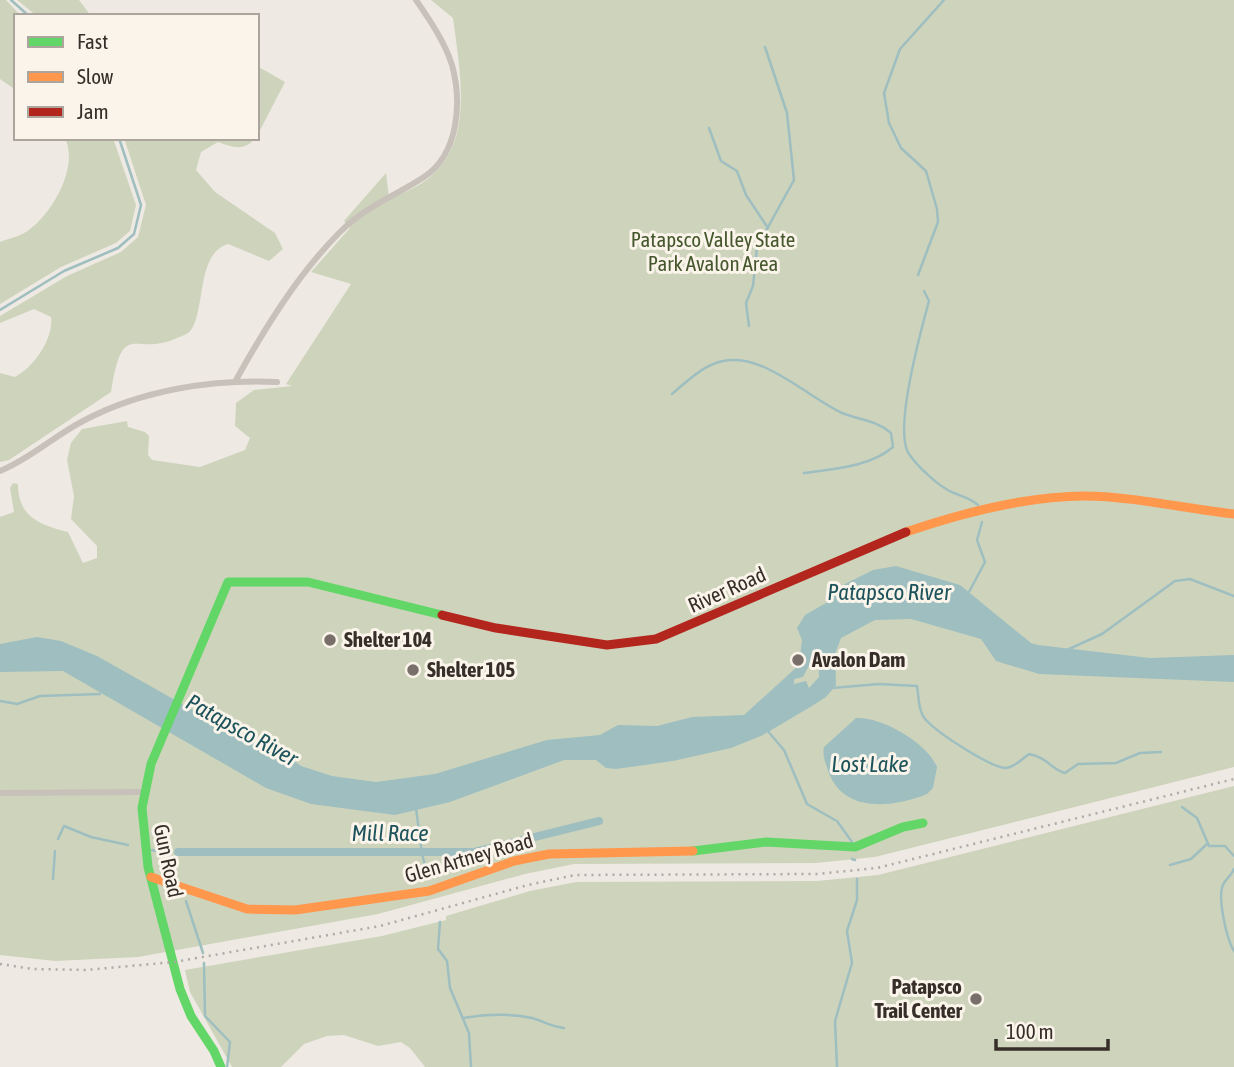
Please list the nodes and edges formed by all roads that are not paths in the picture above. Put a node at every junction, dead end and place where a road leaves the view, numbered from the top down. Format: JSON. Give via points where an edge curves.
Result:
{"nodes":[{"id":1,"x":416,"y":0,"type":"edge"},
{"id":2,"x":236,"y":380,"type":"junction"},
{"id":3,"x":276,"y":382,"type":"dead end"},
{"id":4,"x":0,"y":471,"type":"edge"},
{"id":5,"x":1234,"y":514,"type":"edge"},
{"id":6,"x":228,"y":582,"type":"joint"},
{"id":7,"x":142,"y":792,"type":"junction"},
{"id":8,"x":0,"y":793,"type":"edge"},
{"id":9,"x":923,"y":823,"type":"dead end"},
{"id":10,"x":151,"y":877,"type":"junction"},
{"id":11,"x":221,"y":1067,"type":"edge"}],
"edges":[{"from":1,"to":2,"type":"street","via":[[452,65],[457,107],[444,158],[426,176],[384,198],[342,229],[308,268]]},
{"from":2,"to":3,"type":"street"},
{"from":2,"to":4,"type":"street","via":[[183,388],[101,413]]},
{"from":5,"to":6,"type":"street","name":"River Road","via":[[1086,496],[990,510],[902,533],[689,626],[628,644],[550,639],[308,582]]},
{"from":6,"to":7,"type":"street","name":"Gun Road"},
{"from":7,"to":8,"type":"street"},
{"from":7,"to":10,"type":"street","name":"Gun Road","via":[[142,846]]},
{"from":9,"to":10,"type":"street","name":"Glen Artney Road","via":[[855,848],[766,842],[706,851],[549,854],[514,861],[429,891],[295,909],[247,909]]},
{"from":10,"to":11,"type":"street","name":"Gun Road","via":[[188,1011],[210,1040]]}]}
